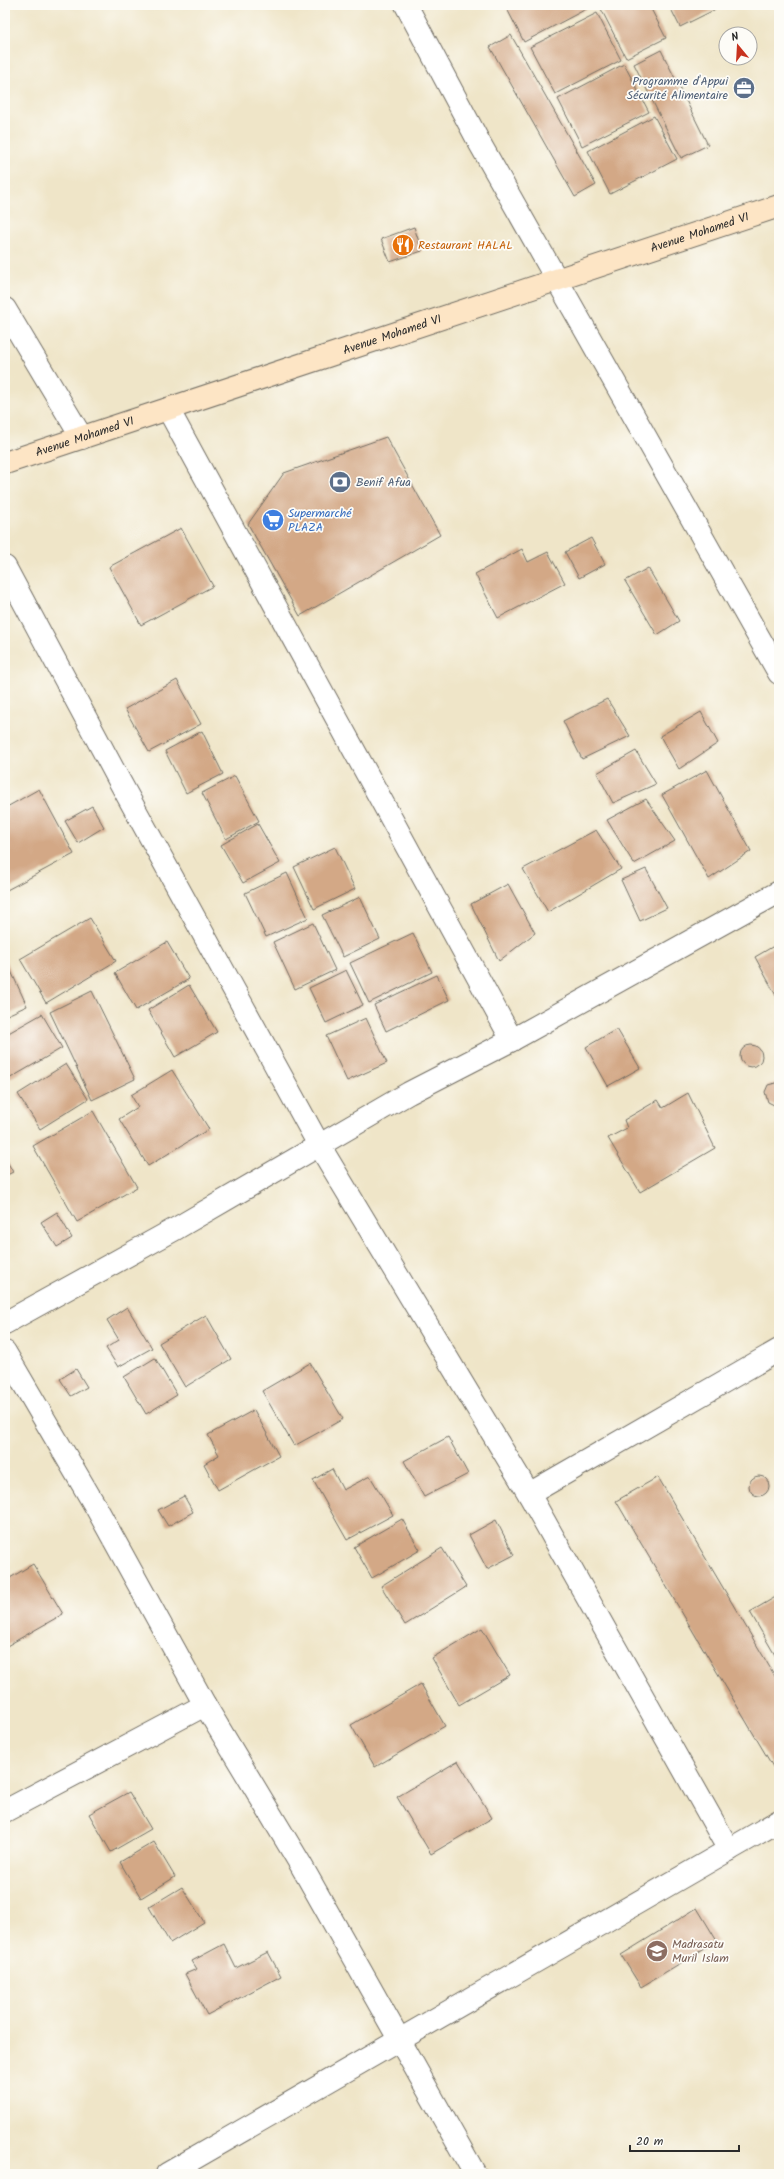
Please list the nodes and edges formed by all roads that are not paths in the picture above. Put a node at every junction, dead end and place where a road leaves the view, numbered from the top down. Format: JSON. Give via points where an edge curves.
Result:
{"nodes":[{"id":1,"x":407,"y":6,"type":"edge"},
{"id":2,"x":779,"y":206,"type":"edge"},
{"id":3,"x":558,"y":280,"type":"junction"},
{"id":4,"x":5,"y":309,"type":"edge"},
{"id":5,"x":168,"y":409,"type":"junction"},
{"id":6,"x":82,"y":438,"type":"junction"},
{"id":7,"x":5,"y":463,"type":"edge"},
{"id":8,"x":5,"y":567,"type":"edge"},
{"id":9,"x":779,"y":673,"type":"edge"},
{"id":10,"x":779,"y":892,"type":"edge"},
{"id":11,"x":512,"y":1040,"type":"junction"},
{"id":12,"x":318,"y":1145,"type":"junction"},
{"id":13,"x":5,"y":1323,"type":"edge"},
{"id":14,"x":779,"y":1350,"type":"edge"},
{"id":15,"x":5,"y":1352,"type":"edge"},
{"id":16,"x":529,"y":1494,"type":"junction"},
{"id":17,"x":205,"y":1705,"type":"junction"},
{"id":18,"x":5,"y":1810,"type":"edge"},
{"id":19,"x":779,"y":1821,"type":"edge"},
{"id":20,"x":728,"y":1850,"type":"junction"},
{"id":21,"x":399,"y":2041,"type":"junction"},
{"id":22,"x":168,"y":2174,"type":"edge"},
{"id":23,"x":475,"y":2174,"type":"edge"}],
"edges":[{"from":1,"to":3,"type":"street","via":[[479,142]]},
{"from":2,"to":3,"type":"street","name":"Avenue Mohamed VI"},
{"from":3,"to":5,"type":"street","name":"Avenue Mohamed VI"},
{"from":3,"to":9,"type":"street"},
{"from":4,"to":6,"type":"street"},
{"from":5,"to":6,"type":"street","name":"Avenue Mohamed VI"},
{"from":5,"to":11,"type":"street"},
{"from":6,"to":7,"type":"street","name":"Avenue Mohamed VI"},
{"from":8,"to":12,"type":"street"},
{"from":10,"to":11,"type":"street"},
{"from":11,"to":12,"type":"street","via":[[409,1093]]},
{"from":12,"to":13,"type":"street","via":[[178,1228]]},
{"from":12,"to":16,"type":"street"},
{"from":14,"to":16,"type":"street"},
{"from":15,"to":17,"type":"street","via":[[97,1509]]},
{"from":16,"to":20,"type":"street"},
{"from":17,"to":18,"type":"street"},
{"from":17,"to":21,"type":"street","via":[[301,1865]]},
{"from":19,"to":20,"type":"street"},
{"from":20,"to":21,"type":"street"},
{"from":21,"to":22,"type":"street"},
{"from":21,"to":23,"type":"street"}]}
